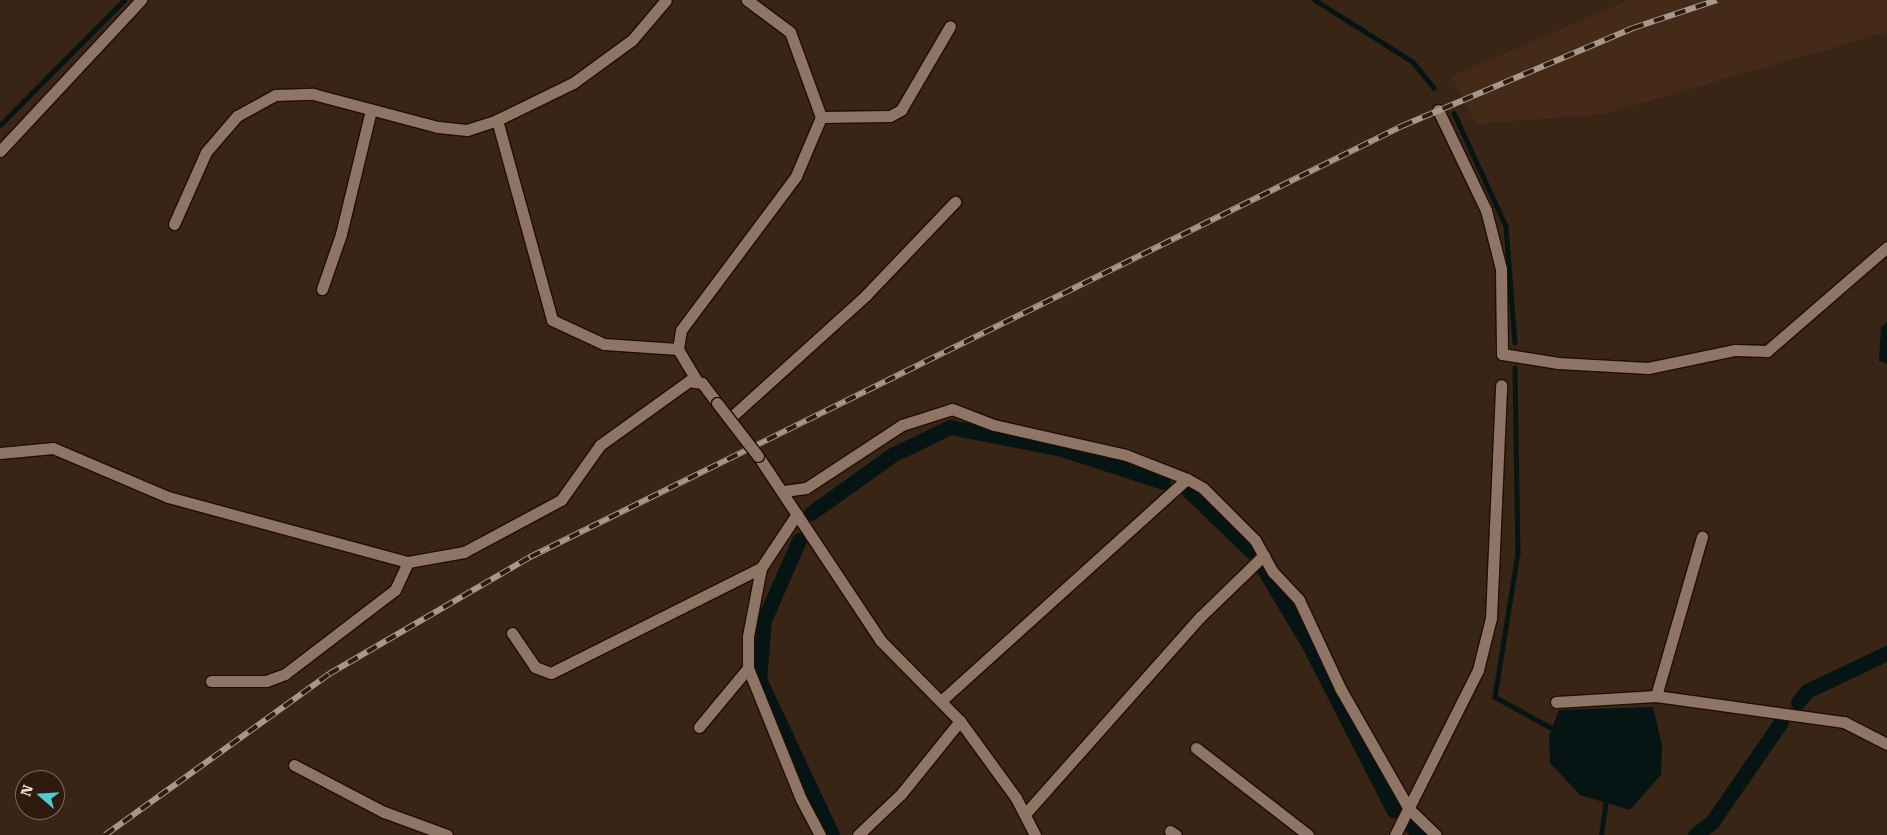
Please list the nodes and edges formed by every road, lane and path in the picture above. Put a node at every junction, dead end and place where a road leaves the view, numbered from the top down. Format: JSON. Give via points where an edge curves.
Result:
{"nodes":[{"id":1,"x":141,"y":0,"type":"edge"},
{"id":2,"x":666,"y":0,"type":"edge"},
{"id":3,"x":747,"y":0,"type":"edge"},
{"id":4,"x":950,"y":26,"type":"dead end"},
{"id":5,"x":371,"y":110,"type":"junction"},
{"id":6,"x":1438,"y":110,"type":"dead end"},
{"id":7,"x":821,"y":117,"type":"junction"},
{"id":8,"x":497,"y":120,"type":"junction"},
{"id":9,"x":0,"y":152,"type":"edge"},
{"id":10,"x":955,"y":202,"type":"dead end"},
{"id":11,"x":174,"y":224,"type":"dead end"},
{"id":12,"x":1887,"y":247,"type":"edge"},
{"id":13,"x":322,"y":289,"type":"dead end"},
{"id":14,"x":678,"y":349,"type":"junction"},
{"id":15,"x":698,"y":381,"type":"junction"},
{"id":16,"x":1501,"y":385,"type":"dead end"},
{"id":17,"x":729,"y":419,"type":"junction"},
{"id":18,"x":0,"y":453,"type":"edge"},
{"id":19,"x":1187,"y":479,"type":"junction"},
{"id":20,"x":784,"y":491,"type":"junction"},
{"id":21,"x":798,"y":514,"type":"junction"},
{"id":22,"x":1702,"y":536,"type":"dead end"},
{"id":23,"x":1264,"y":555,"type":"junction"},
{"id":24,"x":408,"y":562,"type":"junction"},
{"id":25,"x":762,"y":568,"type":"junction"},
{"id":26,"x":512,"y":633,"type":"dead end"},
{"id":27,"x":748,"y":668,"type":"junction"},
{"id":28,"x":210,"y":681,"type":"dead end"},
{"id":29,"x":1656,"y":696,"type":"junction"},
{"id":30,"x":941,"y":701,"type":"junction"},
{"id":31,"x":1556,"y":702,"type":"dead end"},
{"id":32,"x":960,"y":721,"type":"junction"},
{"id":33,"x":699,"y":727,"type":"dead end"},
{"id":34,"x":1887,"y":744,"type":"edge"},
{"id":35,"x":1196,"y":748,"type":"dead end"},
{"id":36,"x":294,"y":765,"type":"dead end"},
{"id":37,"x":1409,"y":809,"type":"junction"},
{"id":38,"x":1025,"y":814,"type":"junction"},
{"id":39,"x":447,"y":835,"type":"edge"},
{"id":40,"x":820,"y":835,"type":"edge"},
{"id":41,"x":858,"y":835,"type":"edge"},
{"id":42,"x":1035,"y":835,"type":"edge"},
{"id":43,"x":1308,"y":835,"type":"edge"},
{"id":44,"x":1395,"y":835,"type":"edge"},
{"id":45,"x":1436,"y":835,"type":"edge"}],
"edges":[{"from":1,"to":9,"type":"street"},
{"from":2,"to":8,"type":"street","via":[[632,40],[573,83]]},
{"from":3,"to":7,"type":"street","via":[[790,32]]},
{"from":4,"to":7,"type":"street","via":[[900,110],[890,116]]},
{"from":5,"to":8,"type":"street","via":[[438,127],[467,130]]},
{"from":5,"to":11,"type":"street","via":[[312,94],[284,95],[237,116],[206,152]]},
{"from":5,"to":13,"type":"street","via":[[341,234]]},
{"from":6,"to":12,"type":"street","via":[[1486,210],[1501,269],[1502,354],[1568,364],[1648,368],[1735,350],[1767,351]]},
{"from":7,"to":14,"type":"street","via":[[796,176],[690,313]]},
{"from":8,"to":14,"type":"street","via":[[552,320],[604,344]]},
{"from":10,"to":17,"type":"street","via":[[866,295]]},
{"from":14,"to":15,"type":"street"},
{"from":15,"to":17,"type":"street","bridge":true},
{"from":15,"to":24,"type":"street","via":[[689,381],[600,445],[560,500],[464,552]]},
{"from":16,"to":37,"type":"street","via":[[1491,618],[1478,670]]},
{"from":17,"to":20,"type":"street","bridge":true},
{"from":18,"to":24,"type":"street","via":[[53,448],[168,497]]},
{"from":19,"to":20,"type":"street","via":[[1126,455],[994,425],[952,408],[902,424],[806,488]]},
{"from":19,"to":23,"type":"street","via":[[1223,507]]},
{"from":19,"to":30,"type":"street"},
{"from":20,"to":21,"type":"street"},
{"from":21,"to":25,"type":"street"},
{"from":21,"to":30,"type":"street","via":[[881,641]]},
{"from":22,"to":29,"type":"street"},
{"from":23,"to":37,"type":"street","via":[[1300,600],[1340,688]]},
{"from":23,"to":38,"type":"street","via":[[1200,617]]},
{"from":24,"to":28,"type":"street","via":[[395,590],[285,674],[266,681]]},
{"from":25,"to":26,"type":"street","via":[[551,673],[535,667]]},
{"from":25,"to":27,"type":"street","via":[[748,636]]},
{"from":27,"to":33,"type":"street"},
{"from":27,"to":40,"type":"street","via":[[801,799]]},
{"from":29,"to":31,"type":"street"},
{"from":29,"to":34,"type":"street","via":[[1844,722]]},
{"from":30,"to":32,"type":"street"},
{"from":32,"to":38,"type":"street"},
{"from":32,"to":41,"type":"street","via":[[901,794]]},
{"from":35,"to":43,"type":"street"},
{"from":36,"to":39,"type":"street","via":[[384,812]]},
{"from":37,"to":44,"type":"street"},
{"from":37,"to":45,"type":"street"},
{"from":38,"to":42,"type":"street"}]}
